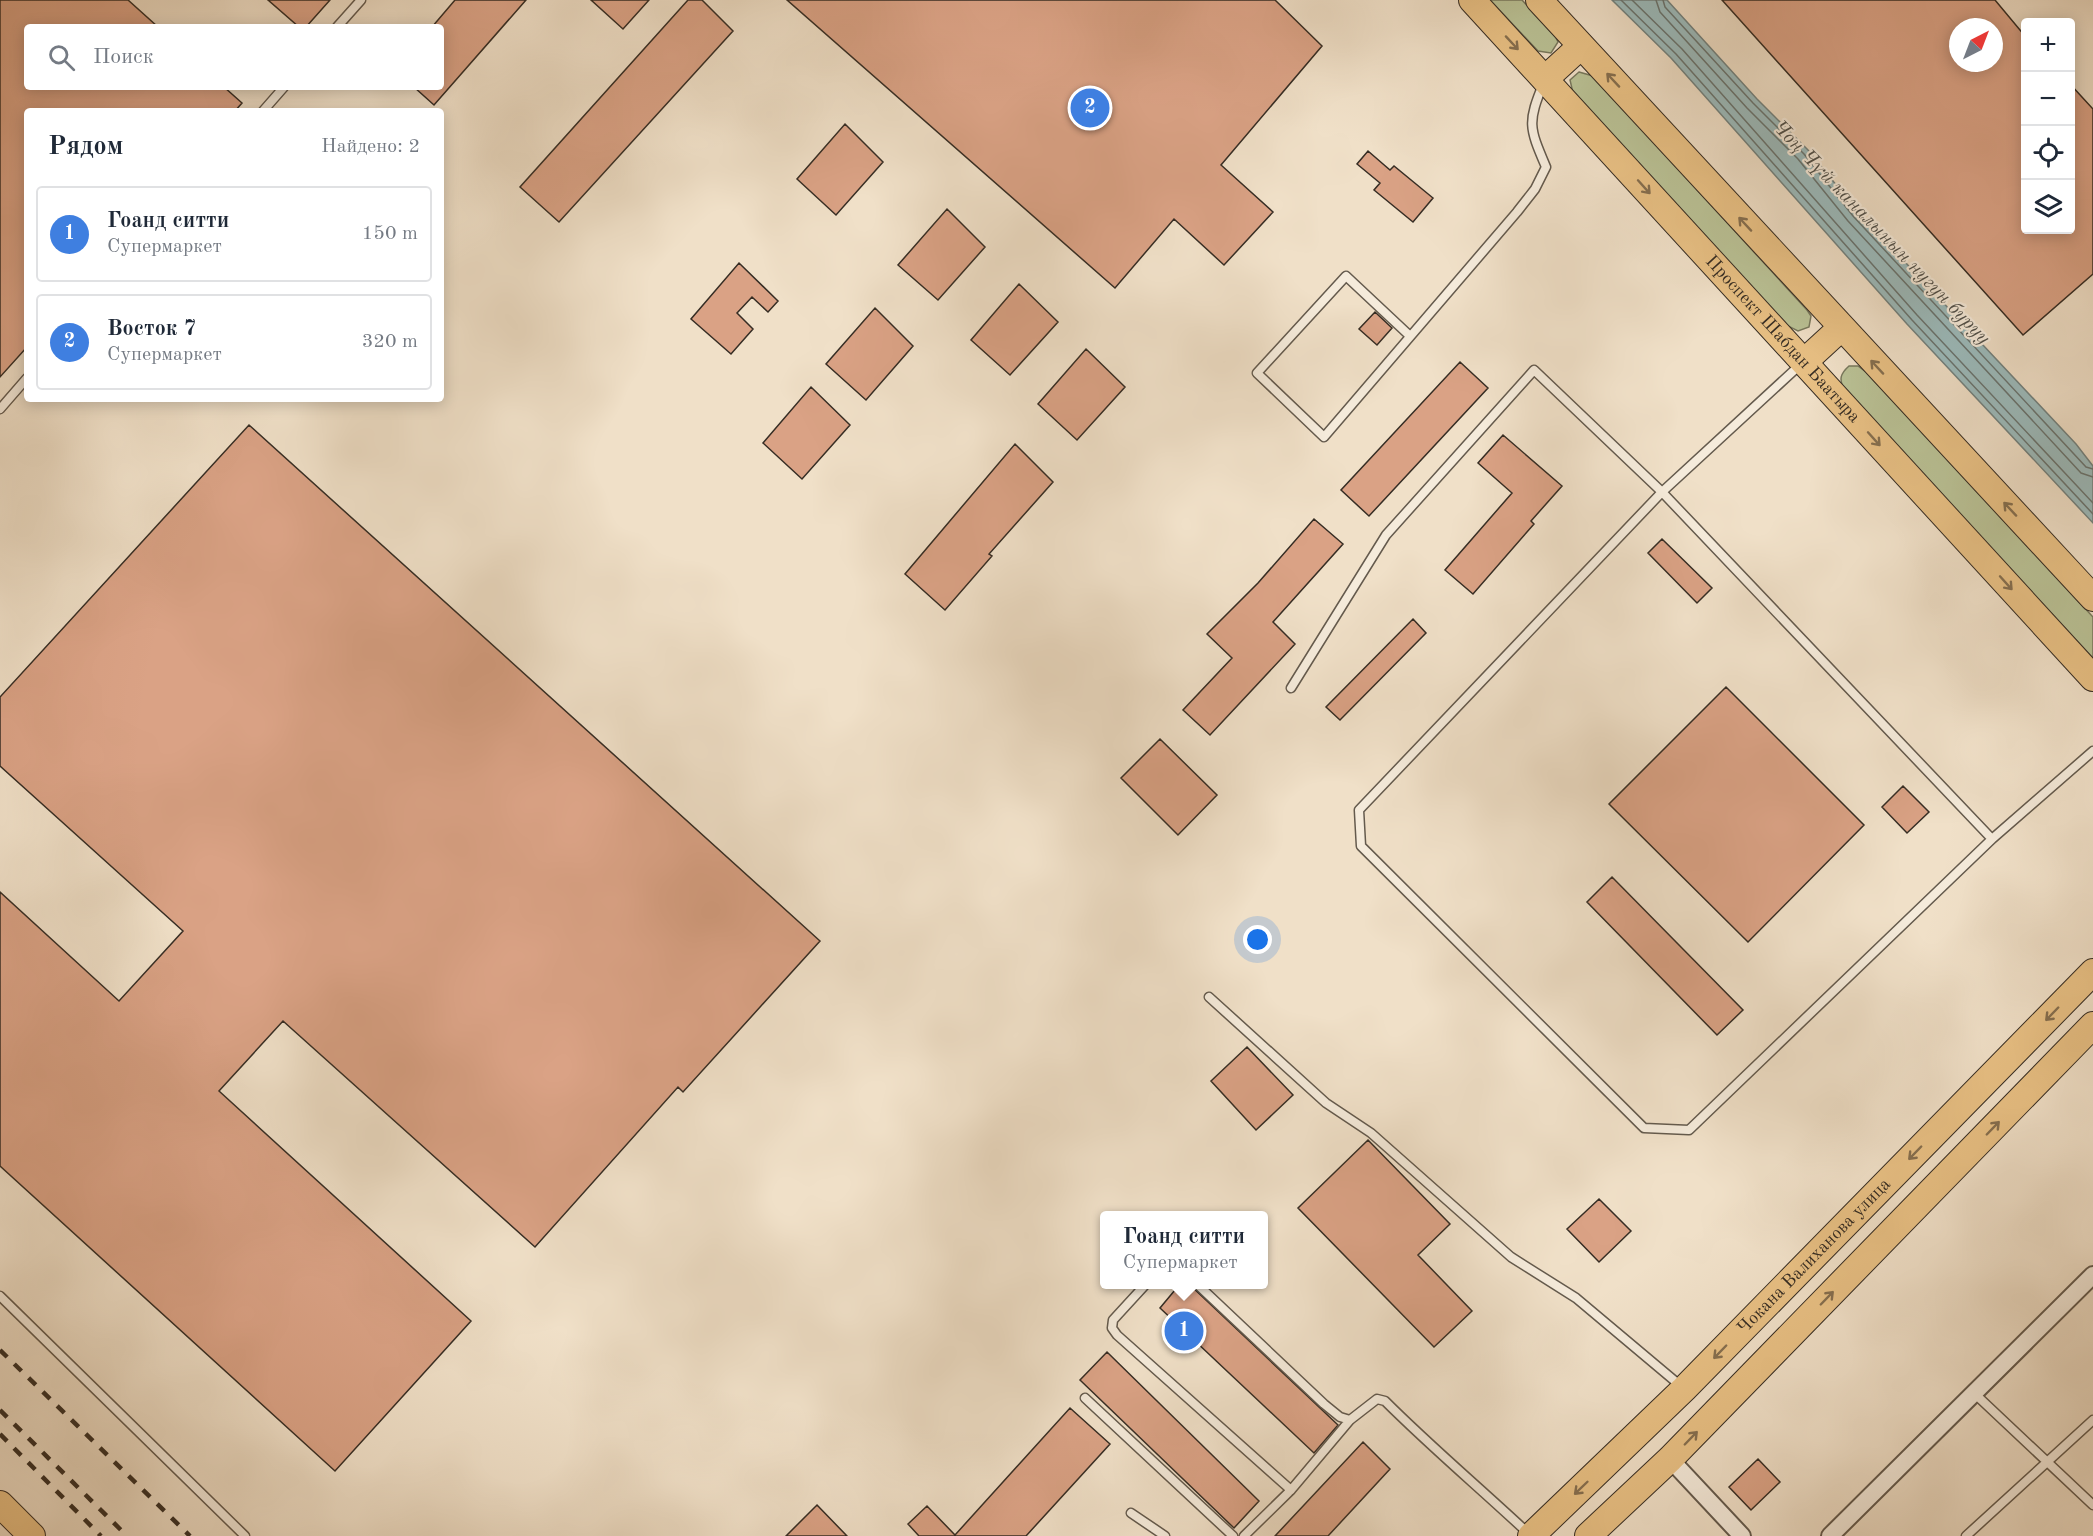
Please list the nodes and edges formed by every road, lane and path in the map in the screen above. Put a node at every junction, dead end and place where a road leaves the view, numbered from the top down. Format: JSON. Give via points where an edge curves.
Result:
{"nodes":[{"id":1,"x":360,"y":0,"type":"edge"},
{"id":2,"x":1472,"y":0,"type":"edge"},
{"id":3,"x":1539,"y":0,"type":"edge"},
{"id":4,"x":340,"y":24,"type":"edge"},
{"id":5,"x":1581,"y":46,"type":"junction"},
{"id":6,"x":1545,"y":79,"type":"junction"},
{"id":7,"x":281,"y":90,"type":"edge"},
{"id":8,"x":266,"y":108,"type":"edge"},
{"id":9,"x":1841,"y":328,"type":"junction"},
{"id":10,"x":1410,"y":336,"type":"junction"},
{"id":11,"x":1804,"y":362,"type":"junction"},
{"id":12,"x":24,"y":382,"type":"edge"},
{"id":13,"x":0,"y":410,"type":"edge"},
{"id":14,"x":1662,"y":492,"type":"junction"},
{"id":15,"x":2093,"y":598,"type":"edge"},
{"id":16,"x":2093,"y":678,"type":"edge"},
{"id":17,"x":1291,"y":688,"type":"dead end"},
{"id":18,"x":2093,"y":751,"type":"edge"},
{"id":19,"x":1992,"y":839,"type":"junction"},
{"id":20,"x":2093,"y":972,"type":"edge"},
{"id":21,"x":1209,"y":997,"type":"dead end"},
{"id":22,"x":2093,"y":1025,"type":"edge"},
{"id":23,"x":2093,"y":1275,"type":"edge"},
{"id":24,"x":1141,"y":1289,"type":"edge"},
{"id":25,"x":1202,"y":1289,"type":"edge"},
{"id":26,"x":0,"y":1296,"type":"edge"},
{"id":27,"x":1684,"y":1389,"type":"junction"},
{"id":28,"x":1974,"y":1393,"type":"junction"},
{"id":29,"x":1085,"y":1398,"type":"dead end"},
{"id":30,"x":1350,"y":1420,"type":"junction"},
{"id":31,"x":2093,"y":1420,"type":"edge"},
{"id":32,"x":1670,"y":1459,"type":"junction"},
{"id":33,"x":2047,"y":1462,"type":"junction"},
{"id":34,"x":1291,"y":1490,"type":"junction"},
{"id":35,"x":0,"y":1504,"type":"edge"},
{"id":36,"x":2093,"y":1505,"type":"edge"},
{"id":37,"x":1131,"y":1513,"type":"dead end"},
{"id":38,"x":32,"y":1536,"type":"edge"},
{"id":39,"x":245,"y":1536,"type":"edge"},
{"id":40,"x":1166,"y":1536,"type":"edge"},
{"id":41,"x":1233,"y":1536,"type":"edge"},
{"id":42,"x":1244,"y":1536,"type":"edge"},
{"id":43,"x":1531,"y":1536,"type":"edge"},
{"id":44,"x":1588,"y":1536,"type":"edge"},
{"id":45,"x":1742,"y":1536,"type":"edge"},
{"id":46,"x":1830,"y":1536,"type":"edge"},
{"id":47,"x":1966,"y":1536,"type":"edge"}],
"edges":[{"from":1,"to":4,"type":"lane"},
{"from":2,"to":6,"type":"main road","name":"Проспект Шабдан Баатыра","one_way":true},
{"from":3,"to":5,"type":"main road"},
{"from":5,"to":6,"type":"main road"},
{"from":9,"to":5,"type":"main road","one_way":true},
{"from":6,"to":10,"type":"lane","via":[[1530,118],[1546,167],[1535,189]]},
{"from":6,"to":11,"type":"main road","name":"Проспект Шабдан Баатыра","one_way":true},
{"from":7,"to":8,"type":"lane"},
{"from":9,"to":11,"type":"main road"},
{"from":15,"to":9,"type":"main road","one_way":true},
{"from":10,"to":10,"type":"lane","via":[[1324,437],[1257,373],[1346,276]]},
{"from":11,"to":14,"type":"lane"},
{"from":11,"to":16,"type":"main road","name":"Проспект Шабдан Баатыра","one_way":true},
{"from":12,"to":13,"type":"lane"},
{"from":14,"to":17,"type":"lane","via":[[1534,370],[1386,535]]},
{"from":14,"to":19,"type":"lane"},
{"from":14,"to":19,"type":"lane","via":[[1359,810],[1361,846],[1644,1128],[1689,1130]]},
{"from":18,"to":19,"type":"lane"},
{"from":20,"to":27,"type":"main road","name":"Чокана Валиханова улица","one_way":true},
{"from":21,"to":27,"type":"lane","via":[[1326,1103],[1371,1133],[1511,1257],[1576,1298]]},
{"from":32,"to":22,"type":"main road","one_way":true},
{"from":23,"to":28,"type":"street"},
{"from":24,"to":34,"type":"lane","via":[[1113,1320],[1117,1335]]},
{"from":25,"to":30,"type":"lane","via":[[1324,1404]]},
{"from":26,"to":39,"type":"lane"},
{"from":27,"to":43,"type":"main road","name":"Чокана Валиханова улица","one_way":true},
{"from":28,"to":33,"type":"lane"},
{"from":28,"to":46,"type":"street"},
{"from":29,"to":41,"type":"lane"},
{"from":30,"to":34,"type":"lane"},
{"from":30,"to":43,"type":"lane","via":[[1377,1399],[1385,1401],[1426,1443]]},
{"from":31,"to":33,"type":"lane"},
{"from":32,"to":44,"type":"main road"},
{"from":32,"to":45,"type":"street"},
{"from":33,"to":36,"type":"lane"},
{"from":33,"to":47,"type":"lane"},
{"from":34,"to":42,"type":"lane"},
{"from":35,"to":38,"type":"main road"},
{"from":37,"to":40,"type":"lane"}]}
